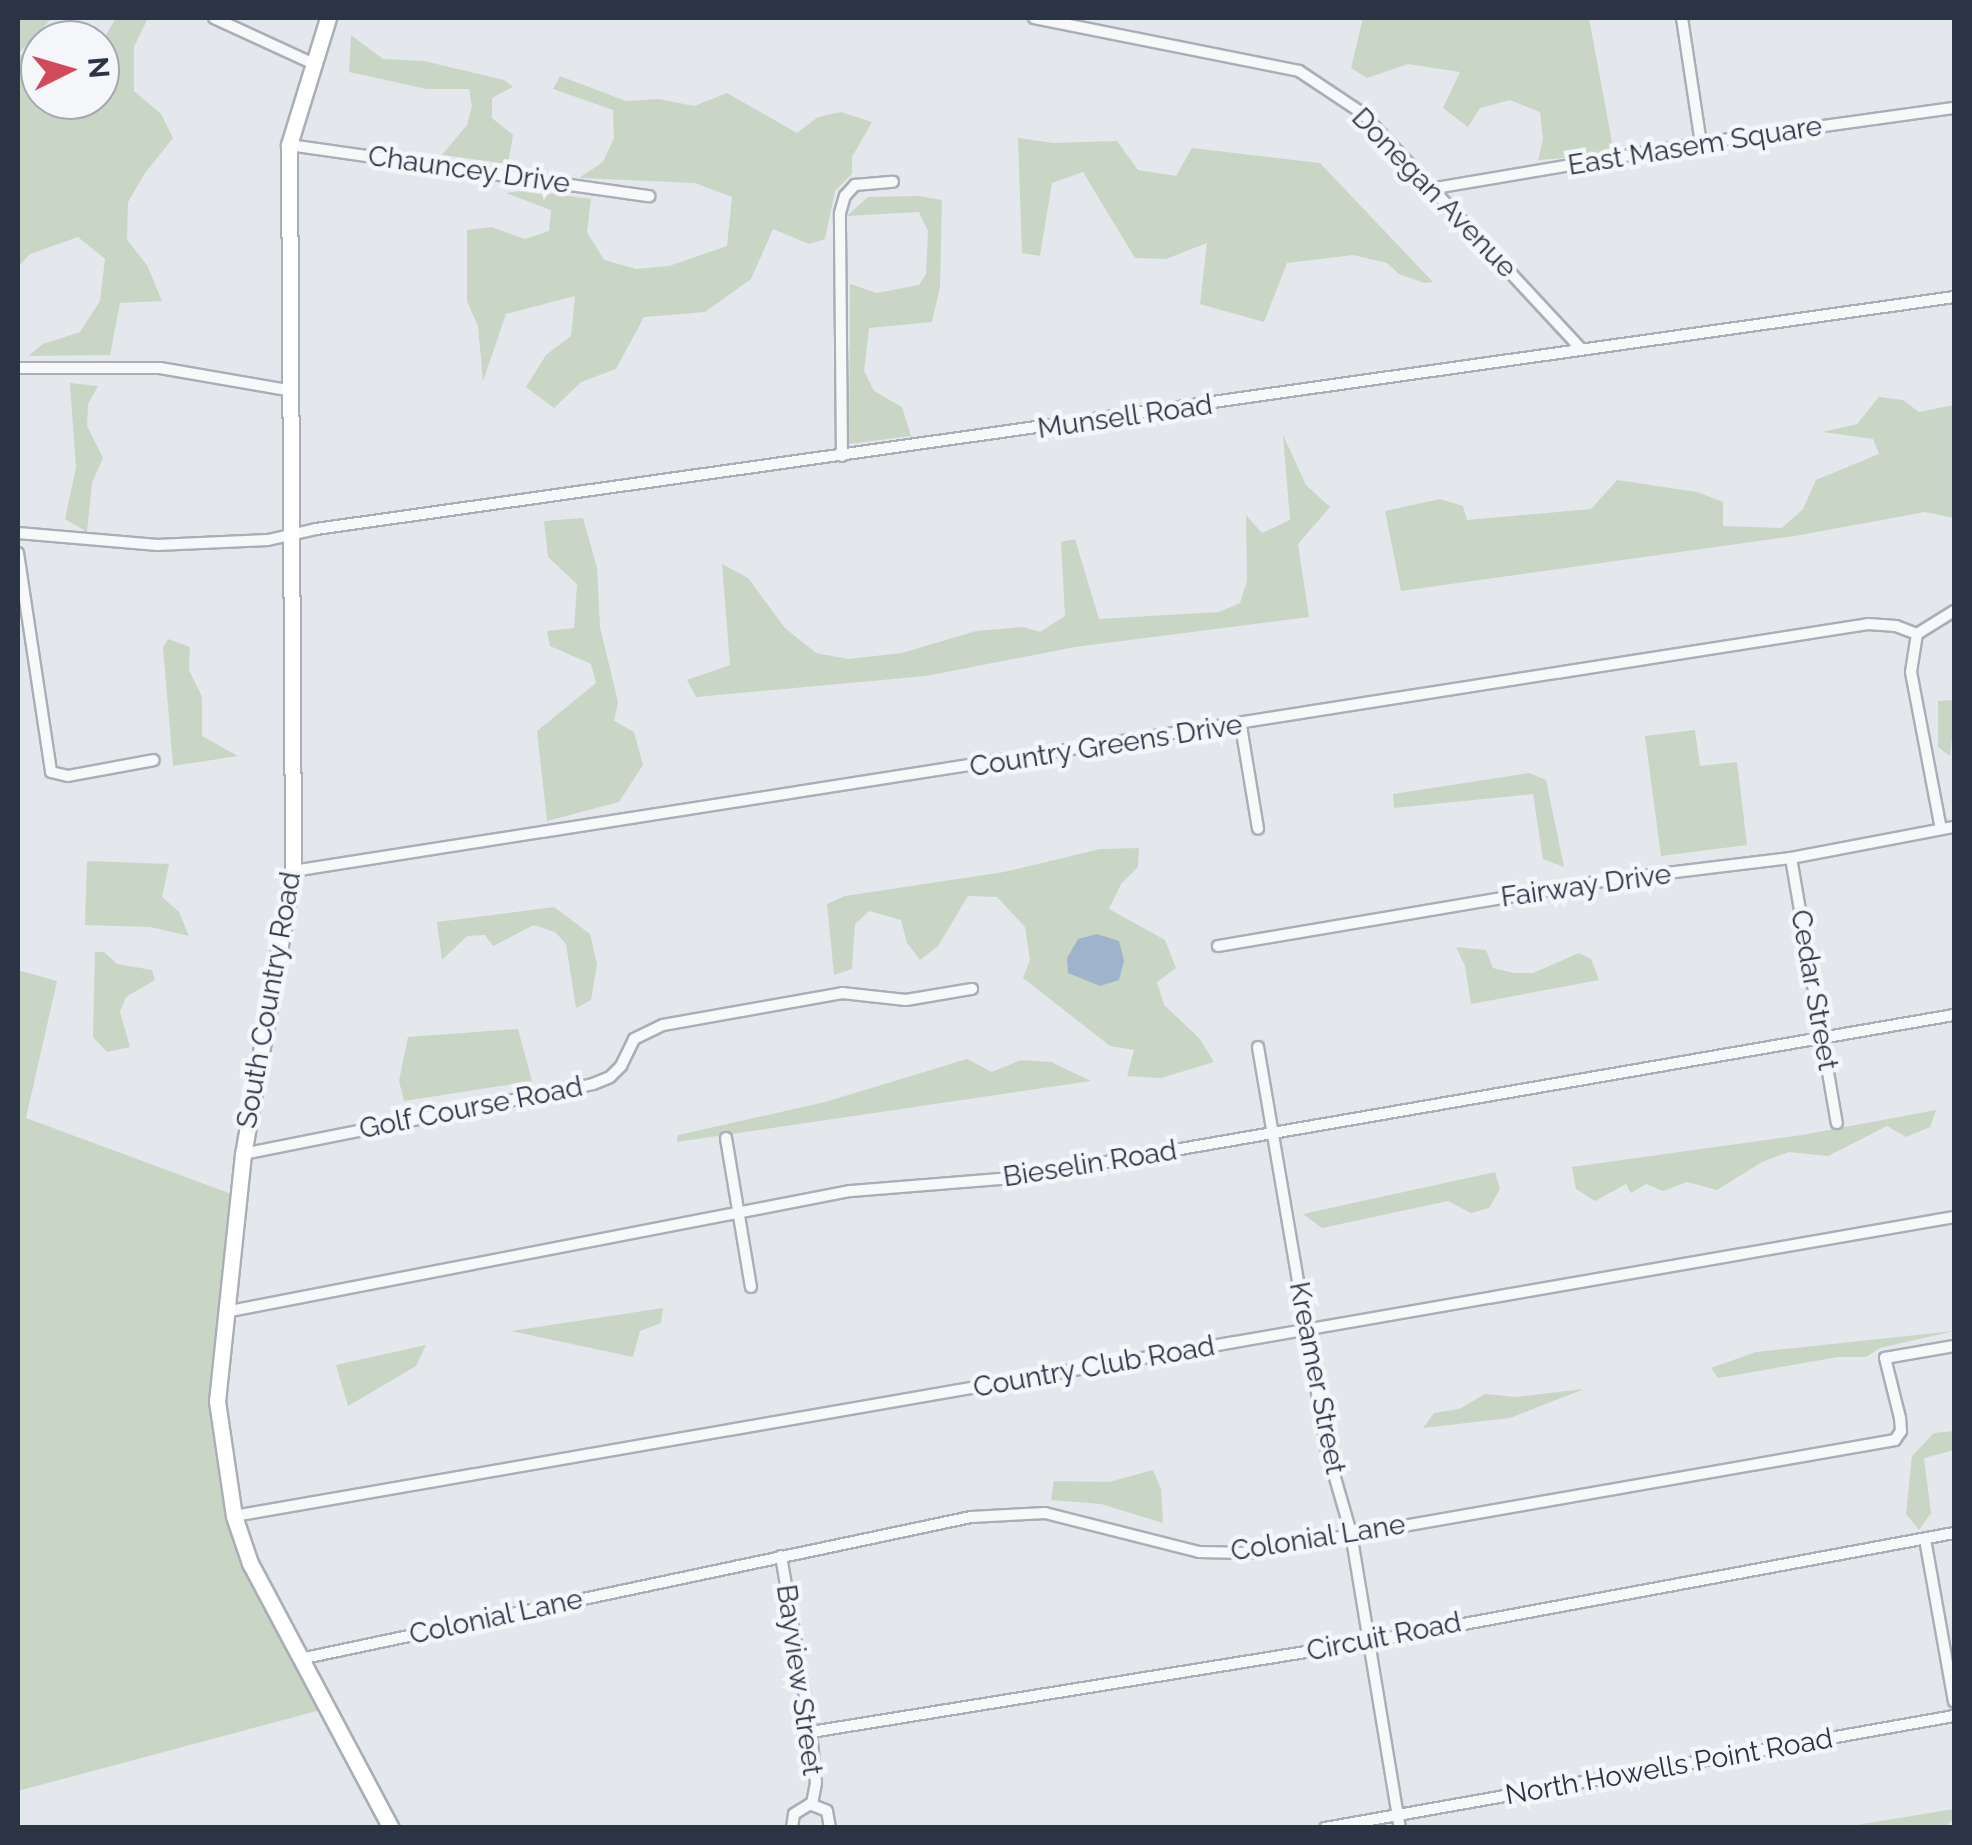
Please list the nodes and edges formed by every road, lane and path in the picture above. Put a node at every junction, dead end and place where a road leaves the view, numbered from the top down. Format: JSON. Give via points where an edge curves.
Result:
{"nodes":[{"id":1,"x":214,"y":18,"type":"edge"},
{"id":2,"x":328,"y":18,"type":"edge"},
{"id":3,"x":1034,"y":18,"type":"edge"},
{"id":4,"x":1682,"y":18,"type":"edge"},
{"id":5,"x":312,"y":62,"type":"junction"},
{"id":6,"x":1954,"y":108,"type":"edge"},
{"id":7,"x":1701,"y":143,"type":"junction"},
{"id":8,"x":289,"y":145,"type":"junction"},
{"id":9,"x":893,"y":182,"type":"dead end"},
{"id":10,"x":1435,"y":188,"type":"junction"},
{"id":11,"x":649,"y":196,"type":"dead end"},
{"id":12,"x":1954,"y":297,"type":"edge"},
{"id":13,"x":1581,"y":349,"type":"junction"},
{"id":14,"x":18,"y":368,"type":"edge"},
{"id":15,"x":292,"y":390,"type":"junction"},
{"id":16,"x":842,"y":456,"type":"junction"},
{"id":17,"x":18,"y":533,"type":"edge"},
{"id":18,"x":294,"y":535,"type":"junction"},
{"id":19,"x":18,"y":553,"type":"edge"},
{"id":20,"x":1954,"y":611,"type":"edge"},
{"id":21,"x":1917,"y":634,"type":"junction"},
{"id":22,"x":1241,"y":726,"type":"junction"},
{"id":23,"x":154,"y":760,"type":"dead end"},
{"id":24,"x":1954,"y":826,"type":"edge"},
{"id":25,"x":1941,"y":829,"type":"junction"},
{"id":26,"x":1258,"y":830,"type":"dead end"},
{"id":27,"x":1791,"y":858,"type":"junction"},
{"id":28,"x":293,"y":871,"type":"junction"},
{"id":29,"x":1218,"y":946,"type":"dead end"},
{"id":30,"x":972,"y":989,"type":"dead end"},
{"id":31,"x":1954,"y":1014,"type":"edge"},
{"id":32,"x":1822,"y":1037,"type":"junction"},
{"id":33,"x":1258,"y":1046,"type":"dead end"},
{"id":34,"x":1838,"y":1123,"type":"dead end"},
{"id":35,"x":1273,"y":1133,"type":"junction"},
{"id":36,"x":726,"y":1138,"type":"dead end"},
{"id":37,"x":243,"y":1154,"type":"junction"},
{"id":38,"x":738,"y":1211,"type":"junction"},
{"id":39,"x":1954,"y":1217,"type":"edge"},
{"id":40,"x":751,"y":1287,"type":"dead end"},
{"id":41,"x":225,"y":1312,"type":"junction"},
{"id":42,"x":1307,"y":1330,"type":"junction"},
{"id":43,"x":1954,"y":1346,"type":"edge"},
{"id":44,"x":234,"y":1516,"type":"junction"},
{"id":45,"x":1351,"y":1533,"type":"junction"},
{"id":46,"x":1954,"y":1534,"type":"edge"},
{"id":47,"x":1925,"y":1538,"type":"junction"},
{"id":48,"x":780,"y":1556,"type":"junction"},
{"id":49,"x":1367,"y":1642,"type":"junction"},
{"id":50,"x":300,"y":1659,"type":"junction"},
{"id":51,"x":1954,"y":1701,"type":"edge"},
{"id":52,"x":1954,"y":1716,"type":"edge"},
{"id":53,"x":811,"y":1732,"type":"junction"},
{"id":54,"x":812,"y":1804,"type":"junction"},
{"id":55,"x":1399,"y":1822,"type":"edge"},
{"id":56,"x":790,"y":1827,"type":"edge"},
{"id":57,"x":391,"y":1828,"type":"edge"},
{"id":58,"x":830,"y":1828,"type":"edge"},
{"id":59,"x":1325,"y":1828,"type":"edge"}],
"edges":[{"from":1,"to":5,"type":"street"},
{"from":2,"to":5,"type":"main road","name":"South Country Road"},
{"from":3,"to":10,"type":"street","name":"Donegan Avenue","via":[[1299,71],[1362,113]]},
{"from":4,"to":7,"type":"street"},
{"from":5,"to":8,"type":"main road","name":"South Country Road"},
{"from":6,"to":7,"type":"street","name":"East Masem Square"},
{"from":7,"to":10,"type":"street","name":"East Masem Square"},
{"from":8,"to":11,"type":"street","name":"Chauncey Drive"},
{"from":8,"to":15,"type":"main road","name":"South Country Road"},
{"from":9,"to":16,"type":"street","via":[[855,184],[840,213]]},
{"from":10,"to":13,"type":"street","name":"Donegan Avenue"},
{"from":12,"to":13,"type":"street","name":"Munsell Road"},
{"from":13,"to":16,"type":"street","name":"Munsell Road"},
{"from":14,"to":15,"type":"street","via":[[160,368]]},
{"from":15,"to":18,"type":"main road","name":"South Country Road"},
{"from":16,"to":18,"type":"street","name":"Munsell Road"},
{"from":17,"to":18,"type":"street","name":"Munsell Road","via":[[156,544]]},
{"from":18,"to":28,"type":"main road","name":"South Country Road"},
{"from":19,"to":23,"type":"street","via":[[51,772],[68,776]]},
{"from":20,"to":21,"type":"street"},
{"from":21,"to":22,"type":"street","name":"Country Greens Drive","via":[[1868,624]]},
{"from":21,"to":25,"type":"street","via":[[1911,672]]},
{"from":22,"to":26,"type":"street"},
{"from":22,"to":28,"type":"street","name":"Country Greens Drive"},
{"from":24,"to":25,"type":"street","name":"Fairway Drive"},
{"from":25,"to":27,"type":"street","name":"Fairway Drive"},
{"from":27,"to":29,"type":"street","name":"Fairway Drive","via":[[1601,880]]},
{"from":27,"to":32,"type":"street","name":"Cedar Street"},
{"from":28,"to":37,"type":"main road","name":"South Country Road"},
{"from":30,"to":37,"type":"street","name":"Golf Course Road","via":[[888,1000],[842,993],[663,1025],[634,1039],[610,1077],[592,1084]]},
{"from":31,"to":32,"type":"street","name":"Bieselin Road"},
{"from":32,"to":34,"type":"street","name":"Cedar Street"},
{"from":32,"to":35,"type":"street","name":"Bieselin Road"},
{"from":33,"to":35,"type":"street","name":"Kreamer Street"},
{"from":35,"to":38,"type":"street","name":"Bieselin Road","via":[[1013,1178],[850,1191]]},
{"from":35,"to":42,"type":"street","name":"Kreamer Street"},
{"from":36,"to":38,"type":"street"},
{"from":37,"to":41,"type":"main road","name":"South Country Road"},
{"from":38,"to":40,"type":"street"},
{"from":38,"to":41,"type":"street","name":"Bieselin Road"},
{"from":39,"to":42,"type":"street","name":"Country Club Road"},
{"from":41,"to":44,"type":"main road","name":"South Country Road","via":[[217,1401]]},
{"from":42,"to":44,"type":"street","name":"Country Club Road"},
{"from":42,"to":45,"type":"street","name":"Kreamer Street","via":[[1327,1450]]},
{"from":43,"to":45,"type":"street","name":"Colonial Lane","via":[[1886,1358],[1900,1418],[1895,1440]]},
{"from":44,"to":50,"type":"main road","name":"South Country Road","via":[[250,1563]]},
{"from":45,"to":48,"type":"street","name":"Colonial Lane","via":[[1220,1554],[1068,1516],[1020,1512]]},
{"from":45,"to":49,"type":"street","name":"Kreamer Street"},
{"from":46,"to":47,"type":"street","name":"Circuit Road"},
{"from":47,"to":49,"type":"street","name":"Circuit Road"},
{"from":47,"to":51,"type":"street"},
{"from":48,"to":50,"type":"street","name":"Colonial Lane"},
{"from":48,"to":53,"type":"street","name":"Bayview Street"},
{"from":49,"to":53,"type":"street","name":"Circuit Road"},
{"from":49,"to":55,"type":"street","name":"Kreamer Street"},
{"from":50,"to":57,"type":"main road","name":"South Country Road"},
{"from":52,"to":55,"type":"street","name":"North Howells Point Road"},
{"from":53,"to":54,"type":"street","name":"Bayview Street"},
{"from":54,"to":56,"type":"street","name":"Bayview Street","via":[[798,1809]]},
{"from":54,"to":58,"type":"street","name":"Bayview Street","via":[[827,1812]]},
{"from":55,"to":59,"type":"street","name":"North Howells Point Road"}]}
